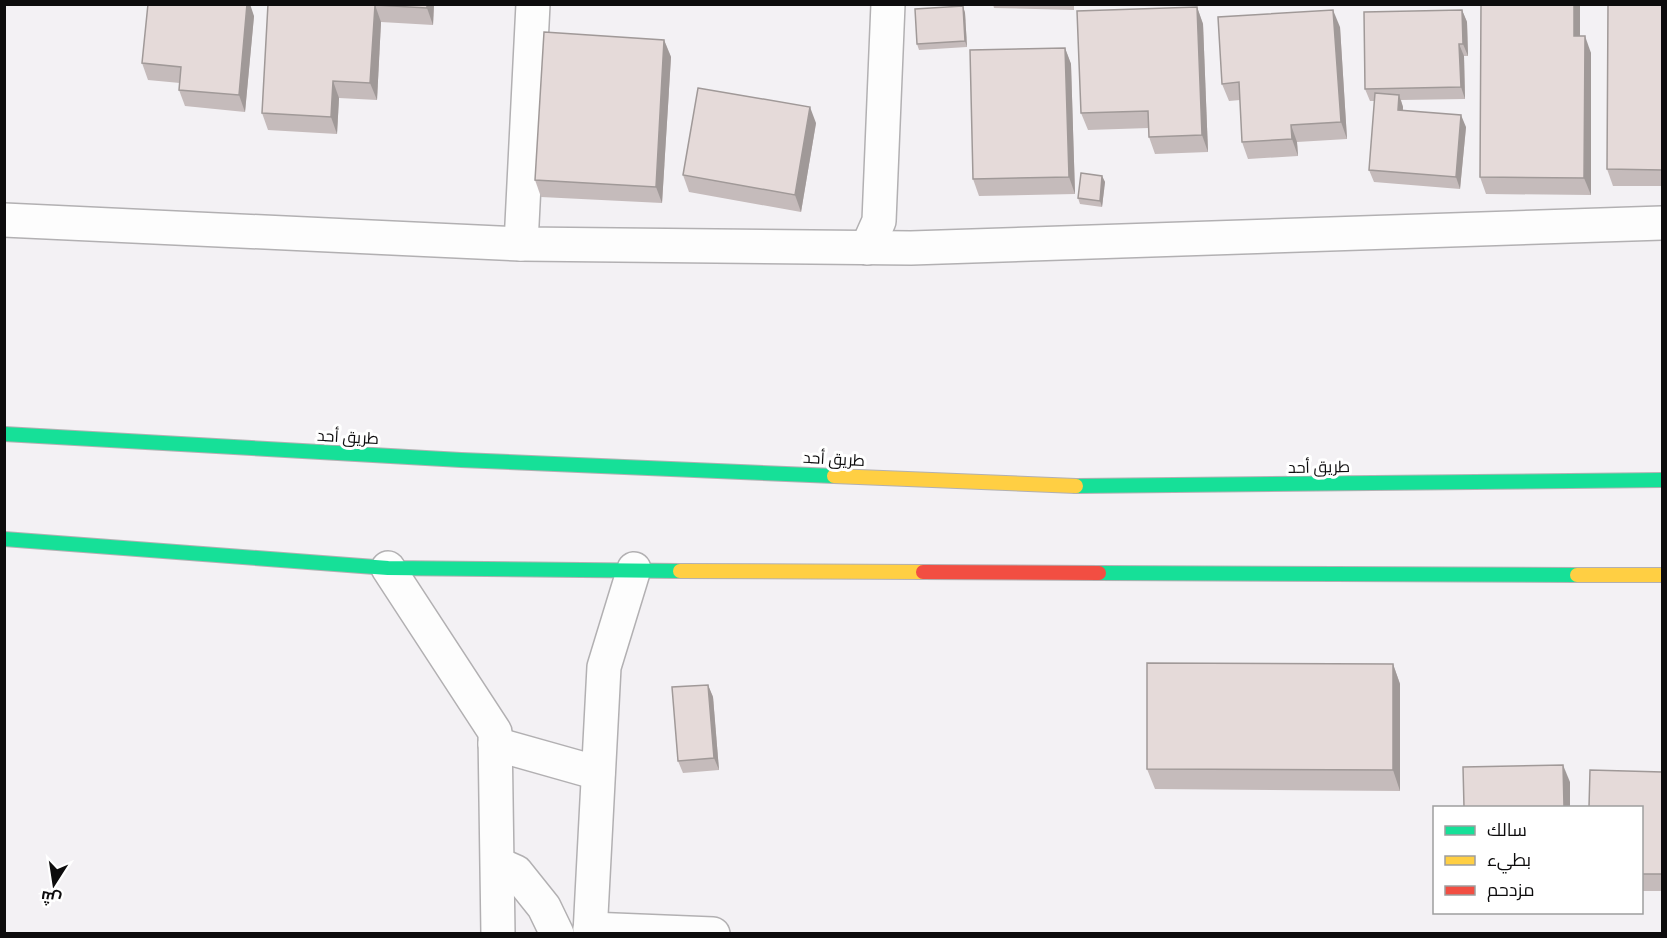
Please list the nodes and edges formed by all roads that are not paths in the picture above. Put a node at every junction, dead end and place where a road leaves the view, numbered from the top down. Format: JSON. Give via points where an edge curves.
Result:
{"nodes":[{"id":1,"x":533,"y":4,"type":"edge"},
{"id":2,"x":888,"y":4,"type":"edge"},
{"id":3,"x":4,"y":220,"type":"edge"},
{"id":4,"x":1662,"y":223,"type":"edge"},
{"id":5,"x":522,"y":244,"type":"junction"},
{"id":6,"x":867,"y":248,"type":"junction"},
{"id":7,"x":4,"y":434,"type":"edge"},
{"id":8,"x":1662,"y":480,"type":"edge"},
{"id":9,"x":4,"y":539,"type":"edge"},
{"id":10,"x":388,"y":568,"type":"junction"},
{"id":11,"x":634,"y":569,"type":"junction"},
{"id":12,"x":1662,"y":575,"type":"edge"},
{"id":13,"x":495,"y":744,"type":"junction"},
{"id":14,"x":598,"y":773,"type":"junction"},
{"id":15,"x":498,"y":864,"type":"junction"},
{"id":16,"x":590,"y":931,"type":"edge"},
{"id":17,"x":498,"y":933,"type":"edge"},
{"id":18,"x":557,"y":933,"type":"edge"},
{"id":19,"x":712,"y":933,"type":"edge"}],
"edges":[{"from":1,"to":5,"type":"street"},
{"from":2,"to":6,"type":"street","via":[[879,221]]},
{"from":3,"to":5,"type":"street"},
{"from":4,"to":6,"type":"street"},
{"from":5,"to":6,"type":"street"},
{"from":7,"to":8,"type":"main road","name":"طريق أحد","via":[[1059,486]]},
{"from":9,"to":10,"type":"main road"},
{"from":10,"to":11,"type":"main road"},
{"from":10,"to":13,"type":"street","via":[[495,732]]},
{"from":11,"to":12,"type":"main road"},
{"from":11,"to":14,"type":"street","via":[[604,667]]},
{"from":13,"to":14,"type":"street"},
{"from":13,"to":15,"type":"street"},
{"from":14,"to":16,"type":"street"},
{"from":15,"to":17,"type":"street"},
{"from":15,"to":18,"type":"street","via":[[516,872],[544,907]]},
{"from":16,"to":19,"type":"street"}]}
